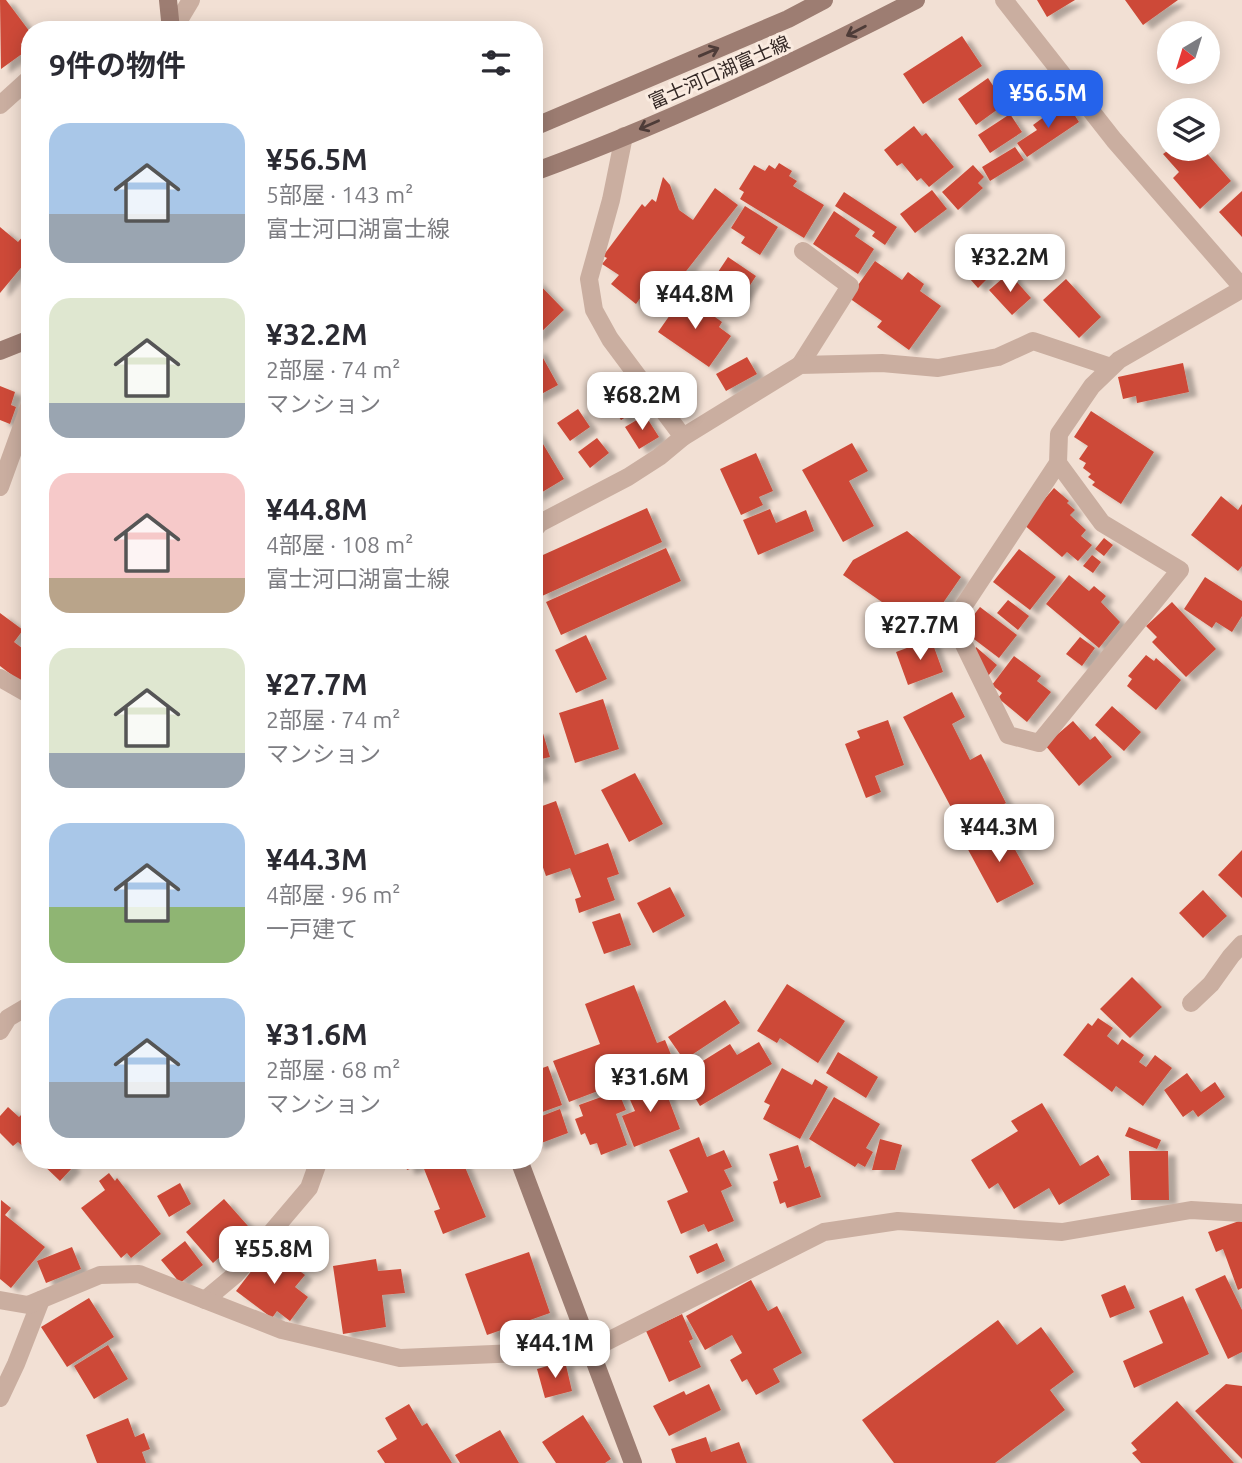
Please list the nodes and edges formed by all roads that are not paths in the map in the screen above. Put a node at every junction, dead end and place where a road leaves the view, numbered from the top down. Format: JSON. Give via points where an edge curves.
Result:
{"nodes":[{"id":1,"x":168,"y":0,"type":"edge"},
{"id":2,"x":191,"y":0,"type":"edge"},
{"id":3,"x":824,"y":0,"type":"edge"},
{"id":4,"x":916,"y":0,"type":"edge"},
{"id":5,"x":1004,"y":0,"type":"edge"},
{"id":6,"x":171,"y":21,"type":"edge"},
{"id":7,"x":178,"y":21,"type":"edge"},
{"id":8,"x":21,"y":86,"type":"edge"},
{"id":9,"x":0,"y":105,"type":"edge"},
{"id":10,"x":543,"y":123,"type":"edge"},
{"id":11,"x":624,"y":136,"type":"junction"},
{"id":12,"x":543,"y":168,"type":"edge"},
{"id":13,"x":803,"y":251,"type":"dead end"},
{"id":14,"x":1242,"y":288,"type":"edge"},
{"id":15,"x":21,"y":343,"type":"edge"},
{"id":16,"x":0,"y":351,"type":"edge"},
{"id":17,"x":800,"y":365,"type":"junction"},
{"id":18,"x":1111,"y":367,"type":"junction"},
{"id":19,"x":21,"y":429,"type":"edge"},
{"id":20,"x":683,"y":437,"type":"junction"},
{"id":21,"x":1058,"y":463,"type":"junction"},
{"id":22,"x":0,"y":486,"type":"edge"},
{"id":23,"x":543,"y":521,"type":"edge"},
{"id":24,"x":0,"y":678,"type":"edge"},
{"id":25,"x":21,"y":690,"type":"edge"},
{"id":26,"x":1242,"y":944,"type":"edge"},
{"id":27,"x":1191,"y":1003,"type":"dead end"},
{"id":28,"x":21,"y":1010,"type":"edge"},
{"id":29,"x":0,"y":1031,"type":"edge"},
{"id":30,"x":316,"y":1169,"type":"edge"},
{"id":31,"x":522,"y":1169,"type":"edge"},
{"id":32,"x":1242,"y":1213,"type":"edge"},
{"id":33,"x":0,"y":1300,"type":"edge"},
{"id":34,"x":41,"y":1300,"type":"junction"},
{"id":35,"x":205,"y":1300,"type":"junction"},
{"id":36,"x":590,"y":1350,"type":"junction"},
{"id":37,"x":0,"y":1398,"type":"edge"},
{"id":38,"x":633,"y":1463,"type":"edge"}],
"edges":[{"from":1,"to":6,"type":"main road"},
{"from":2,"to":7,"type":"street"},
{"from":10,"to":3,"type":"main road","name":"富士河口湖富士線","one_way":true},
{"from":4,"to":11,"type":"main road","name":"富士河口湖富士線","one_way":true,"via":[[810,55]]},
{"from":5,"to":14,"type":"street","via":[[1114,140]]},
{"from":8,"to":9,"type":"street"},
{"from":11,"to":12,"type":"main road","name":"富士河口湖富士線"},
{"from":11,"to":20,"type":"street","via":[[589,279],[594,310],[610,339]]},
{"from":13,"to":17,"type":"street","via":[[850,286]]},
{"from":14,"to":18,"type":"street"},
{"from":15,"to":16,"type":"main road"},
{"from":17,"to":18,"type":"street","via":[[882,363],[938,368],[998,357],[1032,341]]},
{"from":17,"to":20,"type":"street"},
{"from":18,"to":21,"type":"street","via":[[1059,434]]},
{"from":19,"to":22,"type":"street"},
{"from":20,"to":23,"type":"street","via":[[628,477]]},
{"from":21,"to":21,"type":"street","via":[[953,622],[1008,735],[1039,743],[1180,570],[1102,523]]},
{"from":24,"to":25,"type":"street"},
{"from":26,"to":27,"type":"street"},
{"from":28,"to":29,"type":"street","via":[[8,1018]]},
{"from":30,"to":35,"type":"street","via":[[309,1188],[236,1274]]},
{"from":31,"to":36,"type":"main road"},
{"from":32,"to":36,"type":"street","via":[[1191,1210],[1062,1232],[898,1221],[824,1232]]},
{"from":33,"to":34,"type":"street","via":[[28,1306]]},
{"from":34,"to":35,"type":"street","via":[[100,1275],[139,1274]]},
{"from":34,"to":37,"type":"street"},
{"from":35,"to":36,"type":"street","via":[[282,1330],[400,1358]]},
{"from":36,"to":38,"type":"main road"}]}
